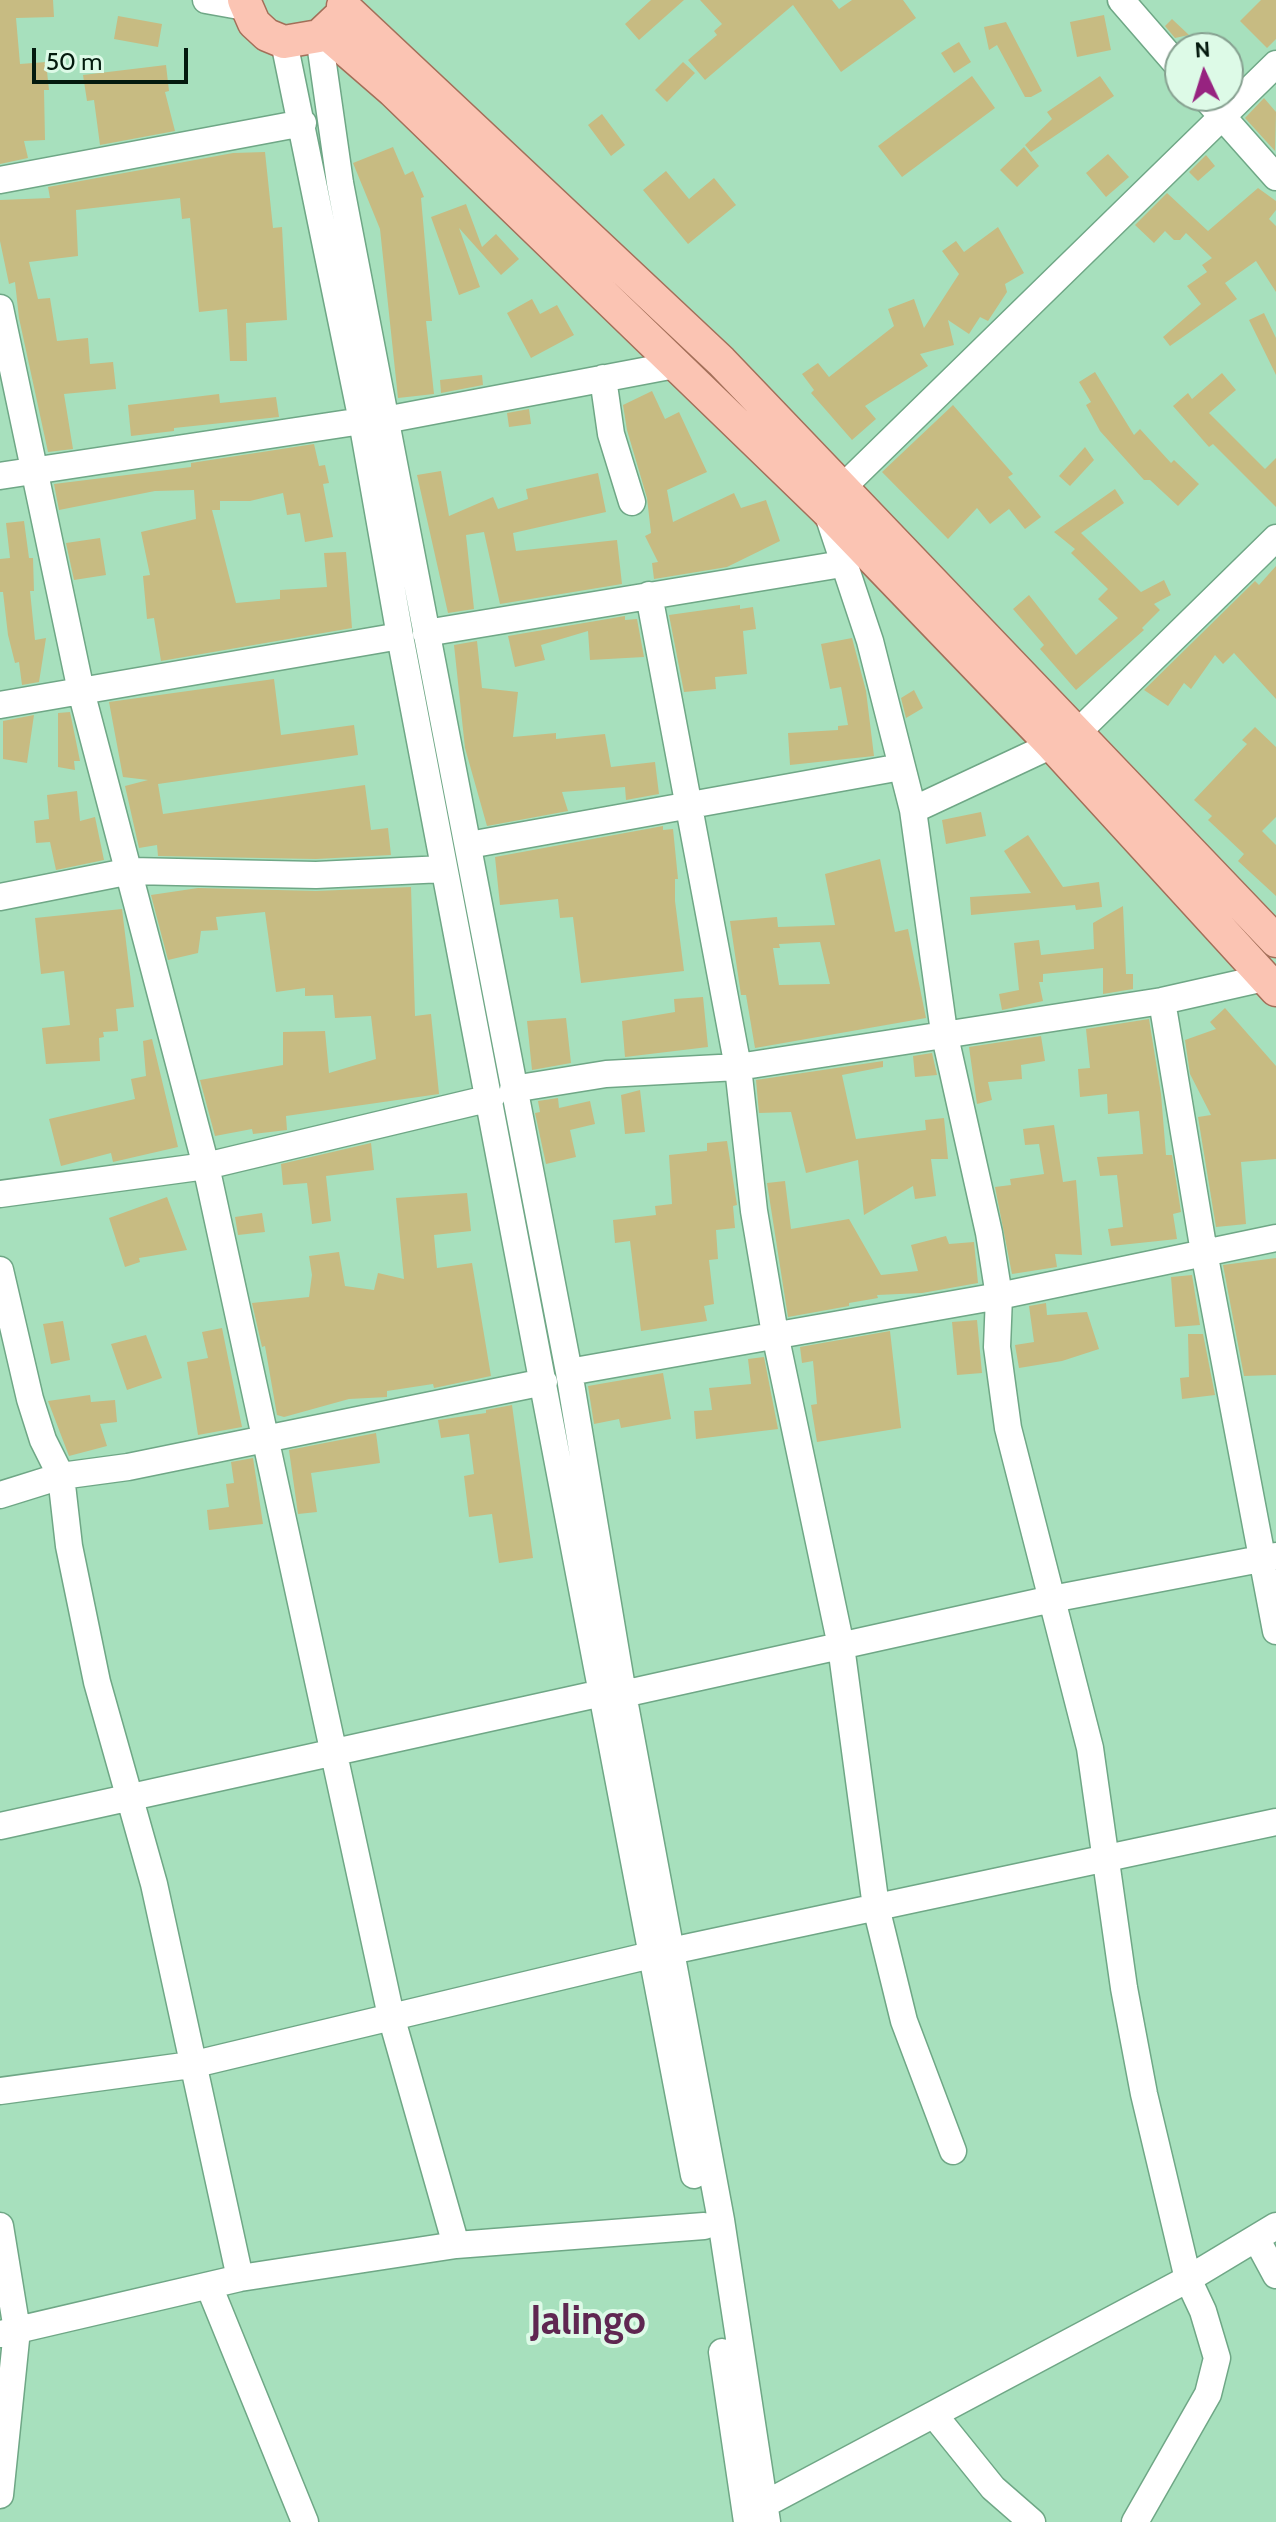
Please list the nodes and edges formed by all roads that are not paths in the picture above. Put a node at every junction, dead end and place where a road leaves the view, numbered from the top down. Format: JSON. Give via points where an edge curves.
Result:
{"nodes":[{"id":1,"x":206,"y":0,"type":"edge"},
{"id":2,"x":1121,"y":0,"type":"edge"},
{"id":3,"x":344,"y":3,"type":"edge"},
{"id":4,"x":245,"y":4,"type":"edge"},
{"id":5,"x":322,"y":34,"type":"junction"},
{"id":6,"x":284,"y":42,"type":"junction"},
{"id":7,"x":1164,"y":50,"type":"edge"},
{"id":8,"x":1276,"y":64,"type":"edge"},
{"id":9,"x":1218,"y":112,"type":"edge"},
{"id":10,"x":1222,"y":117,"type":"junction"},
{"id":11,"x":303,"y":123,"type":"junction"},
{"id":12,"x":1276,"y":177,"type":"edge"},
{"id":13,"x":0,"y":180,"type":"edge"},
{"id":14,"x":0,"y":308,"type":"edge"},
{"id":15,"x":675,"y":365,"type":"junction"},
{"id":16,"x":603,"y":378,"type":"junction"},
{"id":17,"x":374,"y":421,"type":"junction"},
{"id":18,"x":35,"y":470,"type":"junction"},
{"id":19,"x":0,"y":476,"type":"edge"},
{"id":20,"x":835,"y":499,"type":"junction"},
{"id":21,"x":632,"y":502,"type":"dead end"},
{"id":22,"x":1276,"y":538,"type":"edge"},
{"id":23,"x":842,"y":564,"type":"junction"},
{"id":24,"x":649,"y":595,"type":"junction"},
{"id":25,"x":413,"y":635,"type":"junction"},
{"id":26,"x":81,"y":691,"type":"junction"},
{"id":27,"x":0,"y":705,"type":"edge"},
{"id":28,"x":1064,"y":739,"type":"junction"},
{"id":29,"x":901,"y":767,"type":"junction"},
{"id":30,"x":691,"y":807,"type":"junction"},
{"id":31,"x":913,"y":810,"type":"junction"},
{"id":32,"x":469,"y":845,"type":"junction"},
{"id":33,"x":444,"y":869,"type":"junction"},
{"id":34,"x":131,"y":871,"type":"junction"},
{"id":35,"x":0,"y":897,"type":"edge"},
{"id":36,"x":1276,"y":941,"type":"edge"},
{"id":37,"x":1270,"y":984,"type":"edge"},
{"id":38,"x":1162,"y":1001,"type":"junction"},
{"id":39,"x":944,"y":1032,"type":"junction"},
{"id":40,"x":738,"y":1067,"type":"junction"},
{"id":41,"x":502,"y":1094,"type":"junction"},
{"id":42,"x":206,"y":1166,"type":"junction"},
{"id":43,"x":0,"y":1194,"type":"edge"},
{"id":44,"x":1276,"y":1238,"type":"edge"},
{"id":45,"x":1204,"y":1252,"type":"junction"},
{"id":46,"x":0,"y":1270,"type":"edge"},
{"id":47,"x":999,"y":1296,"type":"junction"},
{"id":48,"x":775,"y":1334,"type":"junction"},
{"id":49,"x":569,"y":1372,"type":"junction"},
{"id":50,"x":544,"y":1382,"type":"junction"},
{"id":51,"x":268,"y":1436,"type":"junction"},
{"id":52,"x":61,"y":1476,"type":"junction"},
{"id":53,"x":0,"y":1495,"type":"edge"},
{"id":54,"x":1270,"y":1557,"type":"edge"},
{"id":55,"x":1052,"y":1599,"type":"junction"},
{"id":56,"x":1276,"y":1631,"type":"edge"},
{"id":57,"x":841,"y":1646,"type":"junction"},
{"id":58,"x":612,"y":1694,"type":"junction"},
{"id":59,"x":337,"y":1753,"type":"junction"},
{"id":60,"x":130,"y":1800,"type":"junction"},
{"id":61,"x":1276,"y":1822,"type":"edge"},
{"id":62,"x":0,"y":1826,"type":"edge"},
{"id":63,"x":1108,"y":1858,"type":"junction"},
{"id":64,"x":876,"y":1907,"type":"junction"},
{"id":65,"x":661,"y":1953,"type":"junction"},
{"id":66,"x":391,"y":2016,"type":"junction"},
{"id":67,"x":191,"y":2065,"type":"junction"},
{"id":68,"x":0,"y":2091,"type":"edge"},
{"id":69,"x":953,"y":2151,"type":"dead end"},
{"id":70,"x":0,"y":2226,"type":"edge"},
{"id":71,"x":704,"y":2226,"type":"junction"},
{"id":72,"x":1266,"y":2232,"type":"edge"},
{"id":73,"x":456,"y":2245,"type":"junction"},
{"id":74,"x":1276,"y":2275,"type":"edge"},
{"id":75,"x":240,"y":2278,"type":"junction"},
{"id":76,"x":1188,"y":2279,"type":"junction"},
{"id":77,"x":209,"y":2286,"type":"junction"},
{"id":78,"x":9,"y":2332,"type":"edge"},
{"id":79,"x":935,"y":2416,"type":"junction"},
{"id":80,"x":0,"y":2495,"type":"edge"},
{"id":81,"x":756,"y":2516,"type":"edge"},
{"id":82,"x":305,"y":2522,"type":"edge"},
{"id":83,"x":1032,"y":2522,"type":"edge"},
{"id":84,"x":1135,"y":2522,"type":"edge"}],
"edges":[{"from":1,"to":4,"type":"street"},
{"from":2,"to":7,"type":"street"},
{"from":3,"to":5,"type":"main road"},
{"from":3,"to":20,"type":"main road","via":[[721,361]]},
{"from":4,"to":6,"type":"main road","via":[[254,23]]},
{"from":5,"to":6,"type":"main road"},
{"from":5,"to":15,"type":"main road","via":[[393,91]]},
{"from":5,"to":17,"type":"street"},
{"from":6,"to":11,"type":"street"},
{"from":8,"to":10,"type":"street"},
{"from":9,"to":10,"type":"street"},
{"from":10,"to":12,"type":"street"},
{"from":10,"to":20,"type":"street"},
{"from":11,"to":13,"type":"street"},
{"from":11,"to":17,"type":"street"},
{"from":14,"to":18,"type":"street"},
{"from":15,"to":16,"type":"street"},
{"from":15,"to":20,"type":"main road"},
{"from":16,"to":17,"type":"street"},
{"from":16,"to":21,"type":"street","via":[[611,434]]},
{"from":17,"to":18,"type":"street"},
{"from":17,"to":25,"type":"street"},
{"from":18,"to":19,"type":"street"},
{"from":18,"to":26,"type":"street"},
{"from":20,"to":23,"type":"street"},
{"from":20,"to":28,"type":"main road"},
{"from":22,"to":28,"type":"street"},
{"from":23,"to":24,"type":"street"},
{"from":23,"to":29,"type":"street","via":[[870,641]]},
{"from":24,"to":25,"type":"street"},
{"from":24,"to":30,"type":"street"},
{"from":25,"to":26,"type":"street"},
{"from":25,"to":32,"type":"street"},
{"from":25,"to":33,"type":"street"},
{"from":26,"to":27,"type":"street"},
{"from":26,"to":34,"type":"street"},
{"from":28,"to":31,"type":"street"},
{"from":28,"to":36,"type":"main road"},
{"from":28,"to":37,"type":"main road"},
{"from":29,"to":30,"type":"street"},
{"from":29,"to":31,"type":"street"},
{"from":30,"to":32,"type":"street"},
{"from":30,"to":40,"type":"street"},
{"from":31,"to":39,"type":"street"},
{"from":32,"to":41,"type":"street"},
{"from":33,"to":34,"type":"street","via":[[316,875]]},
{"from":33,"to":41,"type":"street"},
{"from":34,"to":35,"type":"street"},
{"from":34,"to":42,"type":"street"},
{"from":37,"to":38,"type":"street"},
{"from":38,"to":39,"type":"street"},
{"from":38,"to":45,"type":"street"},
{"from":39,"to":40,"type":"street"},
{"from":39,"to":47,"type":"street"},
{"from":40,"to":41,"type":"street","via":[[606,1074]]},
{"from":40,"to":48,"type":"street"},
{"from":41,"to":42,"type":"street"},
{"from":41,"to":49,"type":"street"},
{"from":41,"to":50,"type":"street"},
{"from":42,"to":43,"type":"street"},
{"from":42,"to":51,"type":"street"},
{"from":44,"to":45,"type":"street"},
{"from":45,"to":47,"type":"street"},
{"from":45,"to":54,"type":"street"},
{"from":46,"to":52,"type":"street","via":[[30,1399]]},
{"from":47,"to":48,"type":"street"},
{"from":47,"to":55,"type":"street","via":[[997,1347],[1008,1428]]},
{"from":48,"to":49,"type":"street"},
{"from":48,"to":57,"type":"street"},
{"from":49,"to":58,"type":"street"},
{"from":50,"to":51,"type":"street"},
{"from":50,"to":58,"type":"street"},
{"from":51,"to":52,"type":"street"},
{"from":51,"to":59,"type":"street"},
{"from":52,"to":53,"type":"street"},
{"from":52,"to":60,"type":"street","via":[[69,1546],[97,1682]]},
{"from":54,"to":55,"type":"street"},
{"from":54,"to":56,"type":"street"},
{"from":55,"to":57,"type":"street"},
{"from":55,"to":63,"type":"street","via":[[1090,1748]]},
{"from":57,"to":58,"type":"street"},
{"from":57,"to":64,"type":"street"},
{"from":58,"to":59,"type":"street"},
{"from":58,"to":65,"type":"street"},
{"from":59,"to":60,"type":"street"},
{"from":59,"to":66,"type":"street"},
{"from":60,"to":62,"type":"street"},
{"from":60,"to":67,"type":"street","via":[[154,1884]]},
{"from":61,"to":63,"type":"street"},
{"from":63,"to":64,"type":"street"},
{"from":63,"to":76,"type":"street","via":[[1124,1988]]},
{"from":64,"to":65,"type":"street"},
{"from":64,"to":69,"type":"street","via":[[904,2021]]},
{"from":65,"to":66,"type":"street"},
{"from":65,"to":71,"type":"street"},
{"from":65,"to":81,"type":"street","via":[[721,2220]]},
{"from":66,"to":67,"type":"street"},
{"from":66,"to":73,"type":"street"},
{"from":67,"to":68,"type":"street"},
{"from":67,"to":75,"type":"street"},
{"from":70,"to":78,"type":"street"},
{"from":71,"to":73,"type":"street"},
{"from":71,"to":81,"type":"street"},
{"from":72,"to":74,"type":"street"},
{"from":72,"to":76,"type":"street"},
{"from":73,"to":75,"type":"street"},
{"from":75,"to":77,"type":"street"},
{"from":76,"to":79,"type":"street"},
{"from":76,"to":84,"type":"street","via":[[1217,2358],[1208,2394]]},
{"from":77,"to":78,"type":"street"},
{"from":77,"to":82,"type":"street"},
{"from":78,"to":80,"type":"street"},
{"from":79,"to":81,"type":"street"},
{"from":79,"to":83,"type":"street","via":[[993,2488]]}]}
